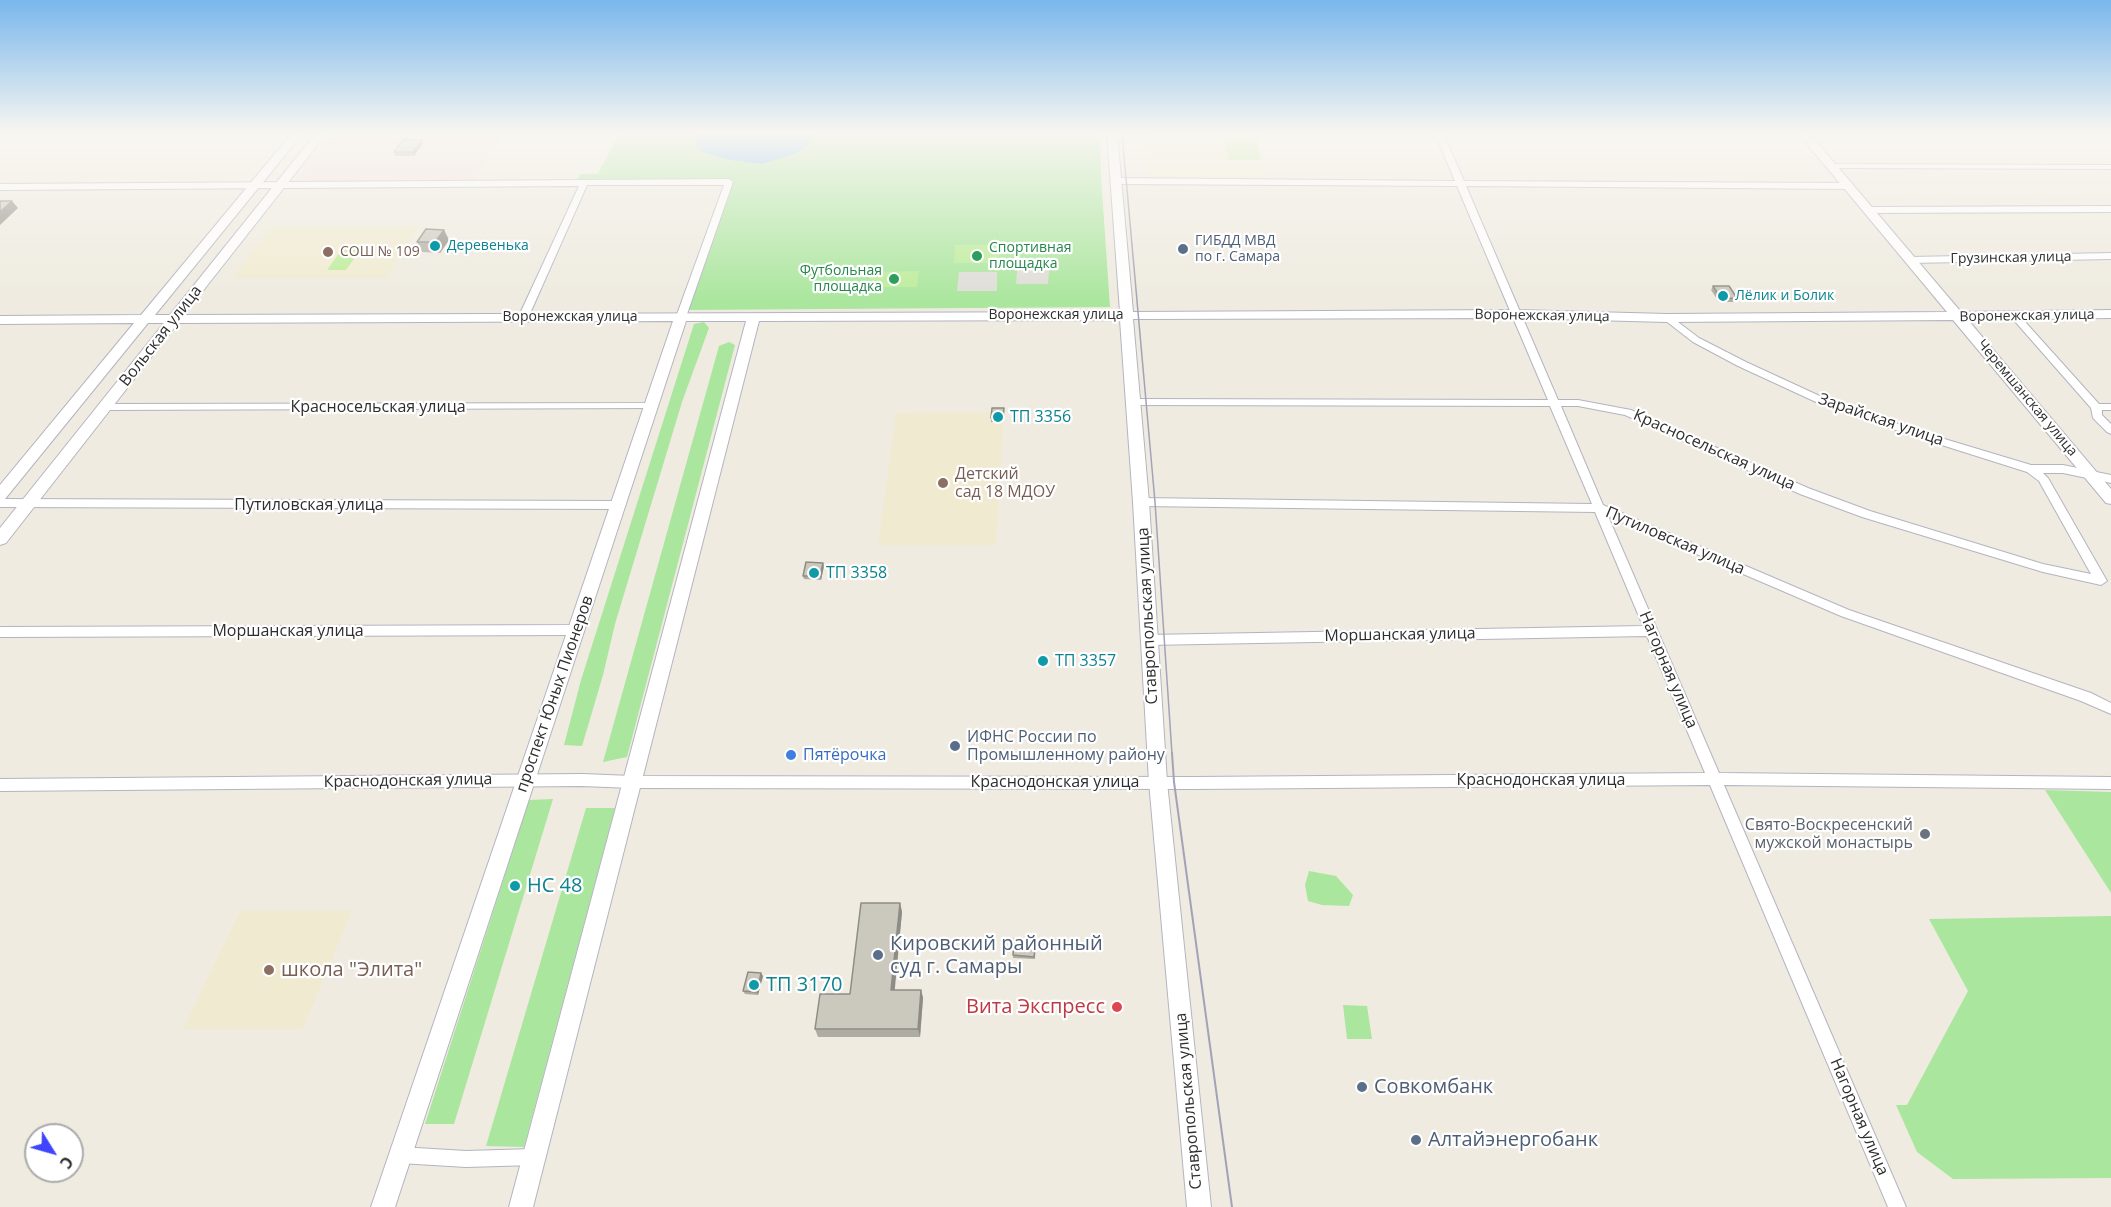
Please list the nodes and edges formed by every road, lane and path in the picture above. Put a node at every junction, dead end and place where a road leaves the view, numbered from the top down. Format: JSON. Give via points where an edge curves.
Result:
{"nodes":[{"id":1,"x":251,"y":189,"type":"edge"},
{"id":2,"x":277,"y":189,"type":"edge"},
{"id":3,"x":581,"y":189,"type":"edge"},
{"id":4,"x":726,"y":189,"type":"edge"},
{"id":5,"x":1116,"y":189,"type":"edge"},
{"id":6,"x":1463,"y":189,"type":"edge"},
{"id":7,"x":1851,"y":189,"type":"edge"},
{"id":8,"x":2111,"y":209,"type":"edge"},
{"id":9,"x":1869,"y":210,"type":"junction"},
{"id":10,"x":2111,"y":256,"type":"edge"},
{"id":11,"x":1911,"y":260,"type":"junction"},
{"id":12,"x":1517,"y":314,"type":"junction"},
{"id":13,"x":2111,"y":314,"type":"edge"},
{"id":14,"x":1125,"y":315,"type":"junction"},
{"id":15,"x":681,"y":316,"type":"junction"},
{"id":16,"x":754,"y":316,"type":"junction"},
{"id":17,"x":2015,"y":316,"type":"junction"},
{"id":18,"x":1958,"y":317,"type":"junction"},
{"id":19,"x":523,"y":318,"type":"junction"},
{"id":20,"x":1667,"y":318,"type":"junction"},
{"id":21,"x":0,"y":320,"type":"edge"},
{"id":22,"x":144,"y":320,"type":"junction"},
{"id":23,"x":174,"y":320,"type":"junction"},
{"id":24,"x":1133,"y":402,"type":"junction"},
{"id":25,"x":1555,"y":404,"type":"junction"},
{"id":26,"x":651,"y":406,"type":"junction"},
{"id":27,"x":105,"y":407,"type":"junction"},
{"id":28,"x":2096,"y":407,"type":"junction"},
{"id":29,"x":2111,"y":407,"type":"edge"},
{"id":30,"x":2111,"y":430,"type":"edge"},
{"id":31,"x":2031,"y":469,"type":"junction"},
{"id":32,"x":2092,"y":475,"type":"junction"},
{"id":33,"x":2111,"y":479,"type":"edge"},
{"id":34,"x":0,"y":495,"type":"edge"},
{"id":35,"x":2111,"y":499,"type":"edge"},
{"id":36,"x":1141,"y":502,"type":"junction"},
{"id":37,"x":0,"y":503,"type":"edge"},
{"id":38,"x":27,"y":504,"type":"junction"},
{"id":39,"x":618,"y":505,"type":"junction"},
{"id":40,"x":1599,"y":508,"type":"junction"},
{"id":41,"x":0,"y":539,"type":"edge"},
{"id":42,"x":576,"y":630,"type":"junction"},
{"id":43,"x":1651,"y":631,"type":"junction"},
{"id":44,"x":0,"y":632,"type":"edge"},
{"id":45,"x":1148,"y":640,"type":"junction"},
{"id":46,"x":2111,"y":709,"type":"edge"},
{"id":47,"x":1715,"y":779,"type":"junction"},
{"id":48,"x":526,"y":780,"type":"junction"},
{"id":49,"x":632,"y":782,"type":"junction"},
{"id":50,"x":1158,"y":782,"type":"junction"},
{"id":51,"x":2111,"y":783,"type":"edge"},
{"id":52,"x":0,"y":785,"type":"edge"},
{"id":53,"x":400,"y":1155,"type":"junction"},
{"id":54,"x":534,"y":1157,"type":"junction"},
{"id":55,"x":383,"y":1207,"type":"edge"},
{"id":56,"x":520,"y":1207,"type":"edge"},
{"id":57,"x":1199,"y":1207,"type":"edge"},
{"id":58,"x":1897,"y":1207,"type":"edge"}],
"edges":[{"from":1,"to":22,"type":"street","name":"Вольская улица"},
{"from":2,"to":23,"type":"street","name":"Вольская улица"},
{"from":3,"to":19,"type":"street"},
{"from":4,"to":15,"type":"street","name":"проспект Юных Пионеров"},
{"from":5,"to":14,"type":"street","name":"Ставропольская улица"},
{"from":6,"to":12,"type":"street","name":"Нагорная улица"},
{"from":7,"to":9,"type":"street","name":"Черемшанская улица"},
{"from":8,"to":9,"type":"street"},
{"from":9,"to":11,"type":"street","name":"Черемшанская улица"},
{"from":10,"to":11,"type":"street","name":"Грузинская улица"},
{"from":11,"to":18,"type":"street","name":"Черемшанская улица"},
{"from":12,"to":14,"type":"street","name":"Воронежская улица"},
{"from":12,"to":20,"type":"street","name":"Воронежская улица"},
{"from":12,"to":25,"type":"street","name":"Нагорная улица"},
{"from":13,"to":17,"type":"street","name":"Воронежская улица"},
{"from":14,"to":16,"type":"street","name":"Воронежская улица"},
{"from":14,"to":24,"type":"street","name":"Ставропольская улица"},
{"from":15,"to":16,"type":"street","name":"Воронежская улица"},
{"from":15,"to":19,"type":"street","name":"Воронежская улица"},
{"from":15,"to":26,"type":"street","name":"проспект Юных Пионеров"},
{"from":16,"to":49,"type":"street"},
{"from":17,"to":18,"type":"street","name":"Воронежская улица"},
{"from":17,"to":28,"type":"street"},
{"from":18,"to":20,"type":"street","name":"Воронежская улица"},
{"from":18,"to":32,"type":"street","name":"Черемшанская улица"},
{"from":19,"to":23,"type":"street","name":"Воронежская улица"},
{"from":20,"to":31,"type":"street","name":"Зарайская улица","via":[[1696,340],[1820,400]]},
{"from":21,"to":22,"type":"street","name":"Воронежская улица"},
{"from":22,"to":23,"type":"street","name":"Воронежская улица"},
{"from":22,"to":34,"type":"street","name":"Вольская улица"},
{"from":23,"to":27,"type":"street","name":"Вольская улица"},
{"from":24,"to":25,"type":"street","name":"Красносельская улица"},
{"from":24,"to":36,"type":"street","name":"Ставропольская улица"},
{"from":25,"to":31,"type":"street","name":"Красносельская улица","via":[[1578,403],[1627,412],[1866,514],[2043,568],[2101,581],[2043,478]]},
{"from":25,"to":40,"type":"street","name":"Нагорная улица"},
{"from":26,"to":27,"type":"street","name":"Красносельская улица"},
{"from":26,"to":39,"type":"street","name":"проспект Юных Пионеров"},
{"from":27,"to":38,"type":"street","name":"Вольская улица"},
{"from":28,"to":29,"type":"street"},
{"from":28,"to":30,"type":"street","via":[[2097,416]]},
{"from":31,"to":32,"type":"street","name":"Зарайская улица","via":[[2063,469]]},
{"from":32,"to":33,"type":"street","name":"Зарайская улица"},
{"from":32,"to":35,"type":"street","name":"Черемшанская улица"},
{"from":36,"to":40,"type":"street","name":"Путиловская улица"},
{"from":36,"to":45,"type":"street","name":"Ставропольская улица"},
{"from":37,"to":38,"type":"street","name":"Путиловская улица"},
{"from":38,"to":39,"type":"street","name":"Путиловская улица"},
{"from":38,"to":41,"type":"street","name":"Вольская улица"},
{"from":39,"to":42,"type":"street","name":"проспект Юных Пионеров"},
{"from":40,"to":43,"type":"street","name":"Нагорная улица"},
{"from":40,"to":46,"type":"street","name":"Путиловская улица","via":[[1845,613]]},
{"from":42,"to":44,"type":"street","name":"Моршанская улица"},
{"from":42,"to":48,"type":"street","name":"проспект Юных Пионеров"},
{"from":43,"to":45,"type":"street","name":"Моршанская улица"},
{"from":43,"to":47,"type":"street","name":"Нагорная улица"},
{"from":45,"to":50,"type":"street","name":"Ставропольская улица"},
{"from":47,"to":50,"type":"street","name":"Краснодонская улица"},
{"from":47,"to":51,"type":"street","name":"Краснодонская улица"},
{"from":47,"to":58,"type":"street","name":"Нагорная улица"},
{"from":48,"to":49,"type":"street","name":"Краснодонская улица"},
{"from":48,"to":52,"type":"street","name":"Краснодонская улица"},
{"from":48,"to":53,"type":"street","name":"проспект Юных Пионеров"},
{"from":49,"to":50,"type":"street","name":"Краснодонская улица"},
{"from":49,"to":54,"type":"street"},
{"from":50,"to":57,"type":"street","name":"Ставропольская улица"},
{"from":53,"to":54,"type":"street","via":[[466,1159]]},
{"from":53,"to":55,"type":"street","name":"проспект Юных Пионеров"},
{"from":54,"to":56,"type":"street"}]}
